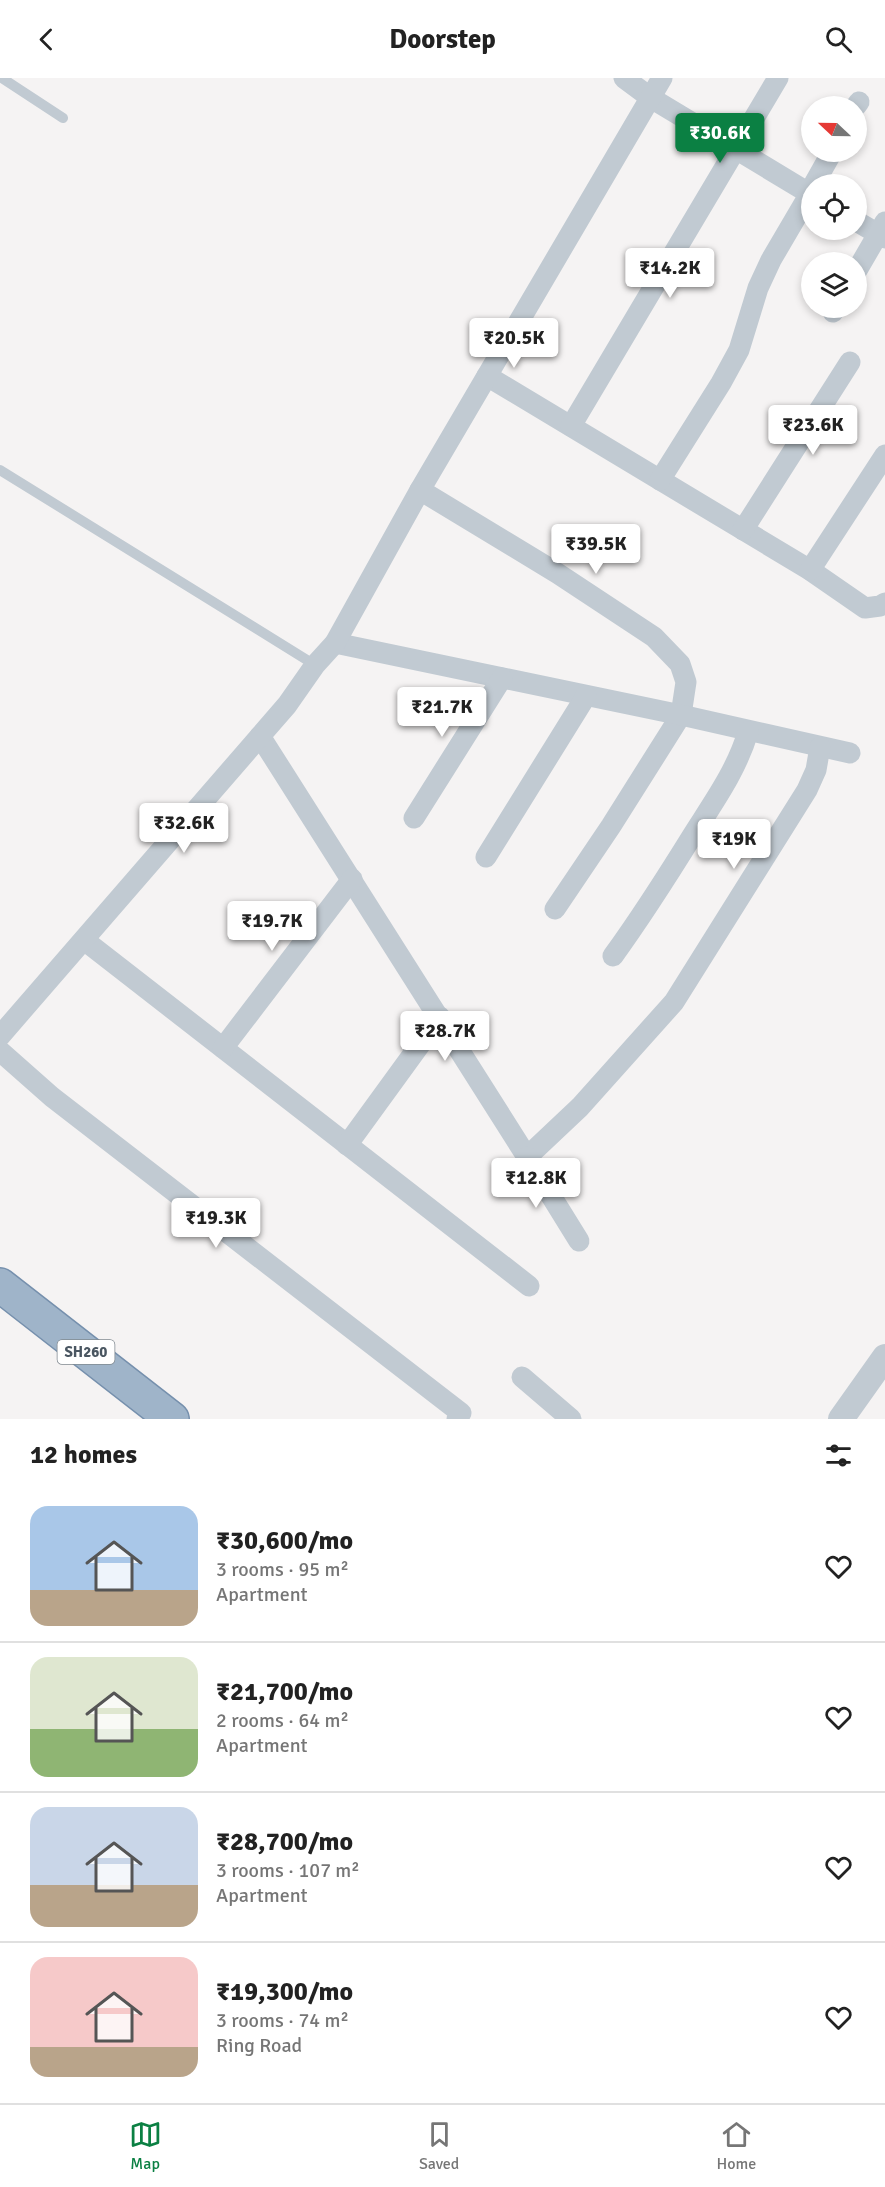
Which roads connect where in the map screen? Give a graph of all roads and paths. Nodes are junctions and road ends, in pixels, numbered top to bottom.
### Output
1 (2, 78) edge
2 (624, 78) edge
3 (662, 78) edge
4 (778, 78) edge
5 (651, 98) junction
6 (63, 118) dead end
7 (736, 151) junction
8 (801, 185) edge
9 (801, 210) edge
10 (867, 225) edge
11 (883, 232) edge
12 (867, 256) edge
13 (850, 362) dead end
14 (487, 376) junction
15 (571, 426) junction
16 (885, 455) edge
17 (0, 470) edge
18 (660, 480) junction
19 (420, 490) junction
20 (744, 530) junction
21 (810, 570) junction
22 (885, 603) edge
23 (335, 643) junction
24 (315, 664) junction
25 (502, 678) junction
26 (586, 696) junction
27 (681, 715) junction
28 (748, 732) junction
29 (261, 736) junction
30 (820, 747) junction
31 (850, 753) dead end
32 (414, 818) dead end
33 (486, 856) dead end
34 (352, 879) junction
35 (555, 909) dead end
36 (84, 940) junction
37 (614, 956) dead end
38 (440, 1017) junction
39 (0, 1036) edge
40 (223, 1048) junction
41 (0, 1051) edge
42 (348, 1145) junction
43 (527, 1157) junction
44 (579, 1241) dead end
45 (0, 1285) edge
46 (529, 1286) dead end
47 (0, 1313) edge
48 (885, 1357) edge
49 (522, 1377) dead end
50 (135, 1419) edge
51 (172, 1419) edge
52 (457, 1419) edge
53 (571, 1419) edge
54 (842, 1419) edge

1 - 6 lane
2 - 5 street
3 - 5 street
4 - 7 street
5 - 7 street
5 - 14 street
7 - 8 street
7 - 15 street
9 - 18 street
10 - 11 street
11 - 12 street
13 - 20 street
14 - 15 street
14 - 19 street
15 - 18 street
16 - 21 street
17 - 24 lane
18 - 20 street
19 - 23 street
19 - 27 street
20 - 21 street
21 - 22 street
23 - 24 street
23 - 25 street
24 - 29 street
25 - 26 street
25 - 32 street
26 - 27 street
26 - 33 street
27 - 28 street
27 - 35 street
28 - 30 street
28 - 37 street
29 - 34 street
29 - 36 street
30 - 31 street
30 - 43 street
34 - 38 street
34 - 40 street
36 - 39 street
36 - 40 street
38 - 42 street
38 - 43 street
40 - 42 street
41 - 52 street
42 - 46 street
43 - 44 street
45 - 51 highway, SH260
47 - 50 highway, SH260
48 - 54 street
49 - 53 street

